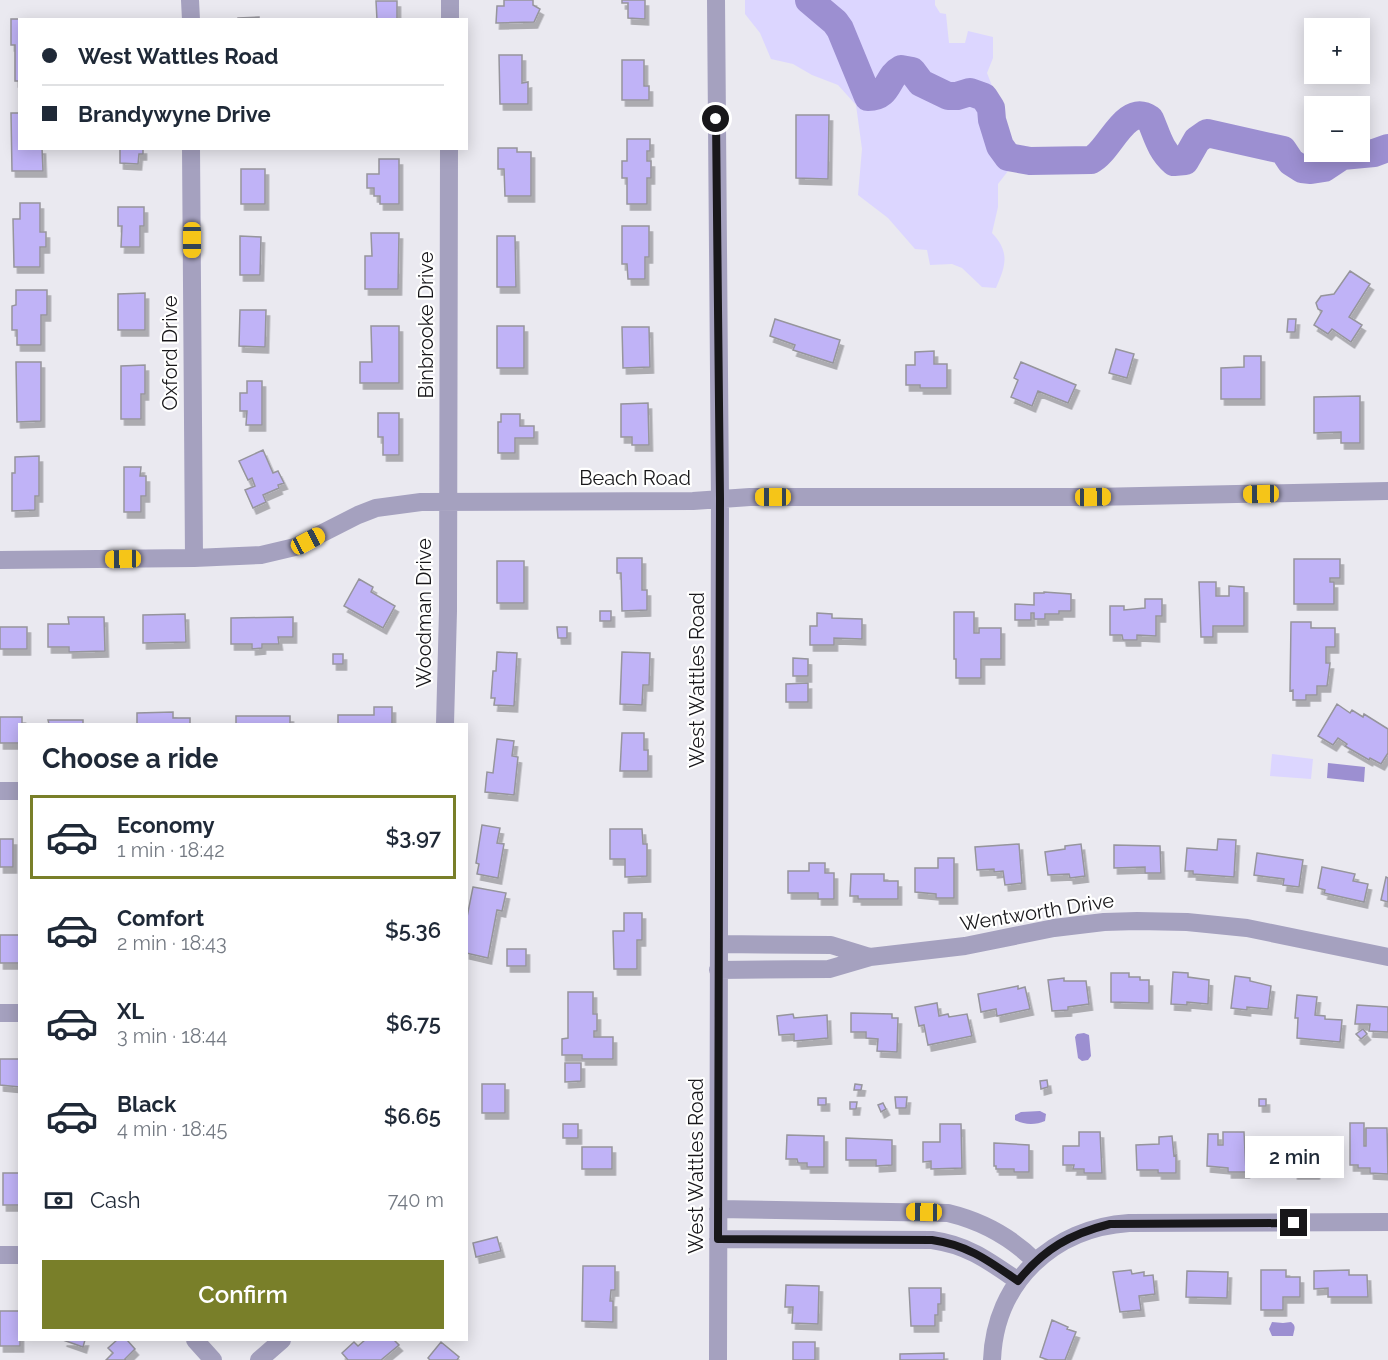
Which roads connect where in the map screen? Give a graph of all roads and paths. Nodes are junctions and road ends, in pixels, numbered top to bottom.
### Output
1 (190, 0) edge
2 (450, 0) edge
3 (716, 0) edge
4 (191, 18) edge
5 (450, 18) edge
6 (191, 150) edge
7 (449, 150) edge
8 (1388, 491) edge
9 (720, 498) junction
10 (448, 501) junction
11 (194, 558) junction
12 (0, 560) edge
13 (445, 723) edge
14 (0, 791) edge
15 (18, 791) edge
16 (719, 944) junction
17 (870, 957) junction
18 (1388, 957) edge
19 (718, 969) junction
20 (0, 1013) edge
21 (18, 1013) edge
22 (718, 1209) junction
23 (1388, 1222) edge
24 (718, 1239) junction
25 (0, 1255) edge
26 (18, 1255) edge
27 (1035, 1261) junction
28 (1018, 1281) junction
29 (196, 1341) edge
30 (281, 1341) edge
31 (213, 1360) edge
32 (259, 1360) edge
33 (718, 1360) edge
34 (992, 1360) edge

1 - 4 street
2 - 5 street
3 - 9 street, West Wattles Road
6 - 11 street, Oxford Drive
7 - 10 street, Binbrooke Drive
8 - 9 street, Beach Road
9 - 10 street, Beach Road
9 - 16 street, West Wattles Road
10 - 11 street, Beach Road
10 - 13 street, Woodman Drive
11 - 12 street, Beach Road
14 - 15 street
16 - 17 street, Wentworth Drive
16 - 19 street, West Wattles Road
17 - 18 street, Wentworth Drive
17 - 19 street, Wentworth Drive
19 - 22 street, West Wattles Road
20 - 21 street
22 - 24 street, West Wattles Road
22 - 27 street
23 - 27 street
24 - 28 street
24 - 33 street, West Wattles Road
25 - 26 street
27 - 28 street
28 - 34 street
29 - 31 street
30 - 32 street

